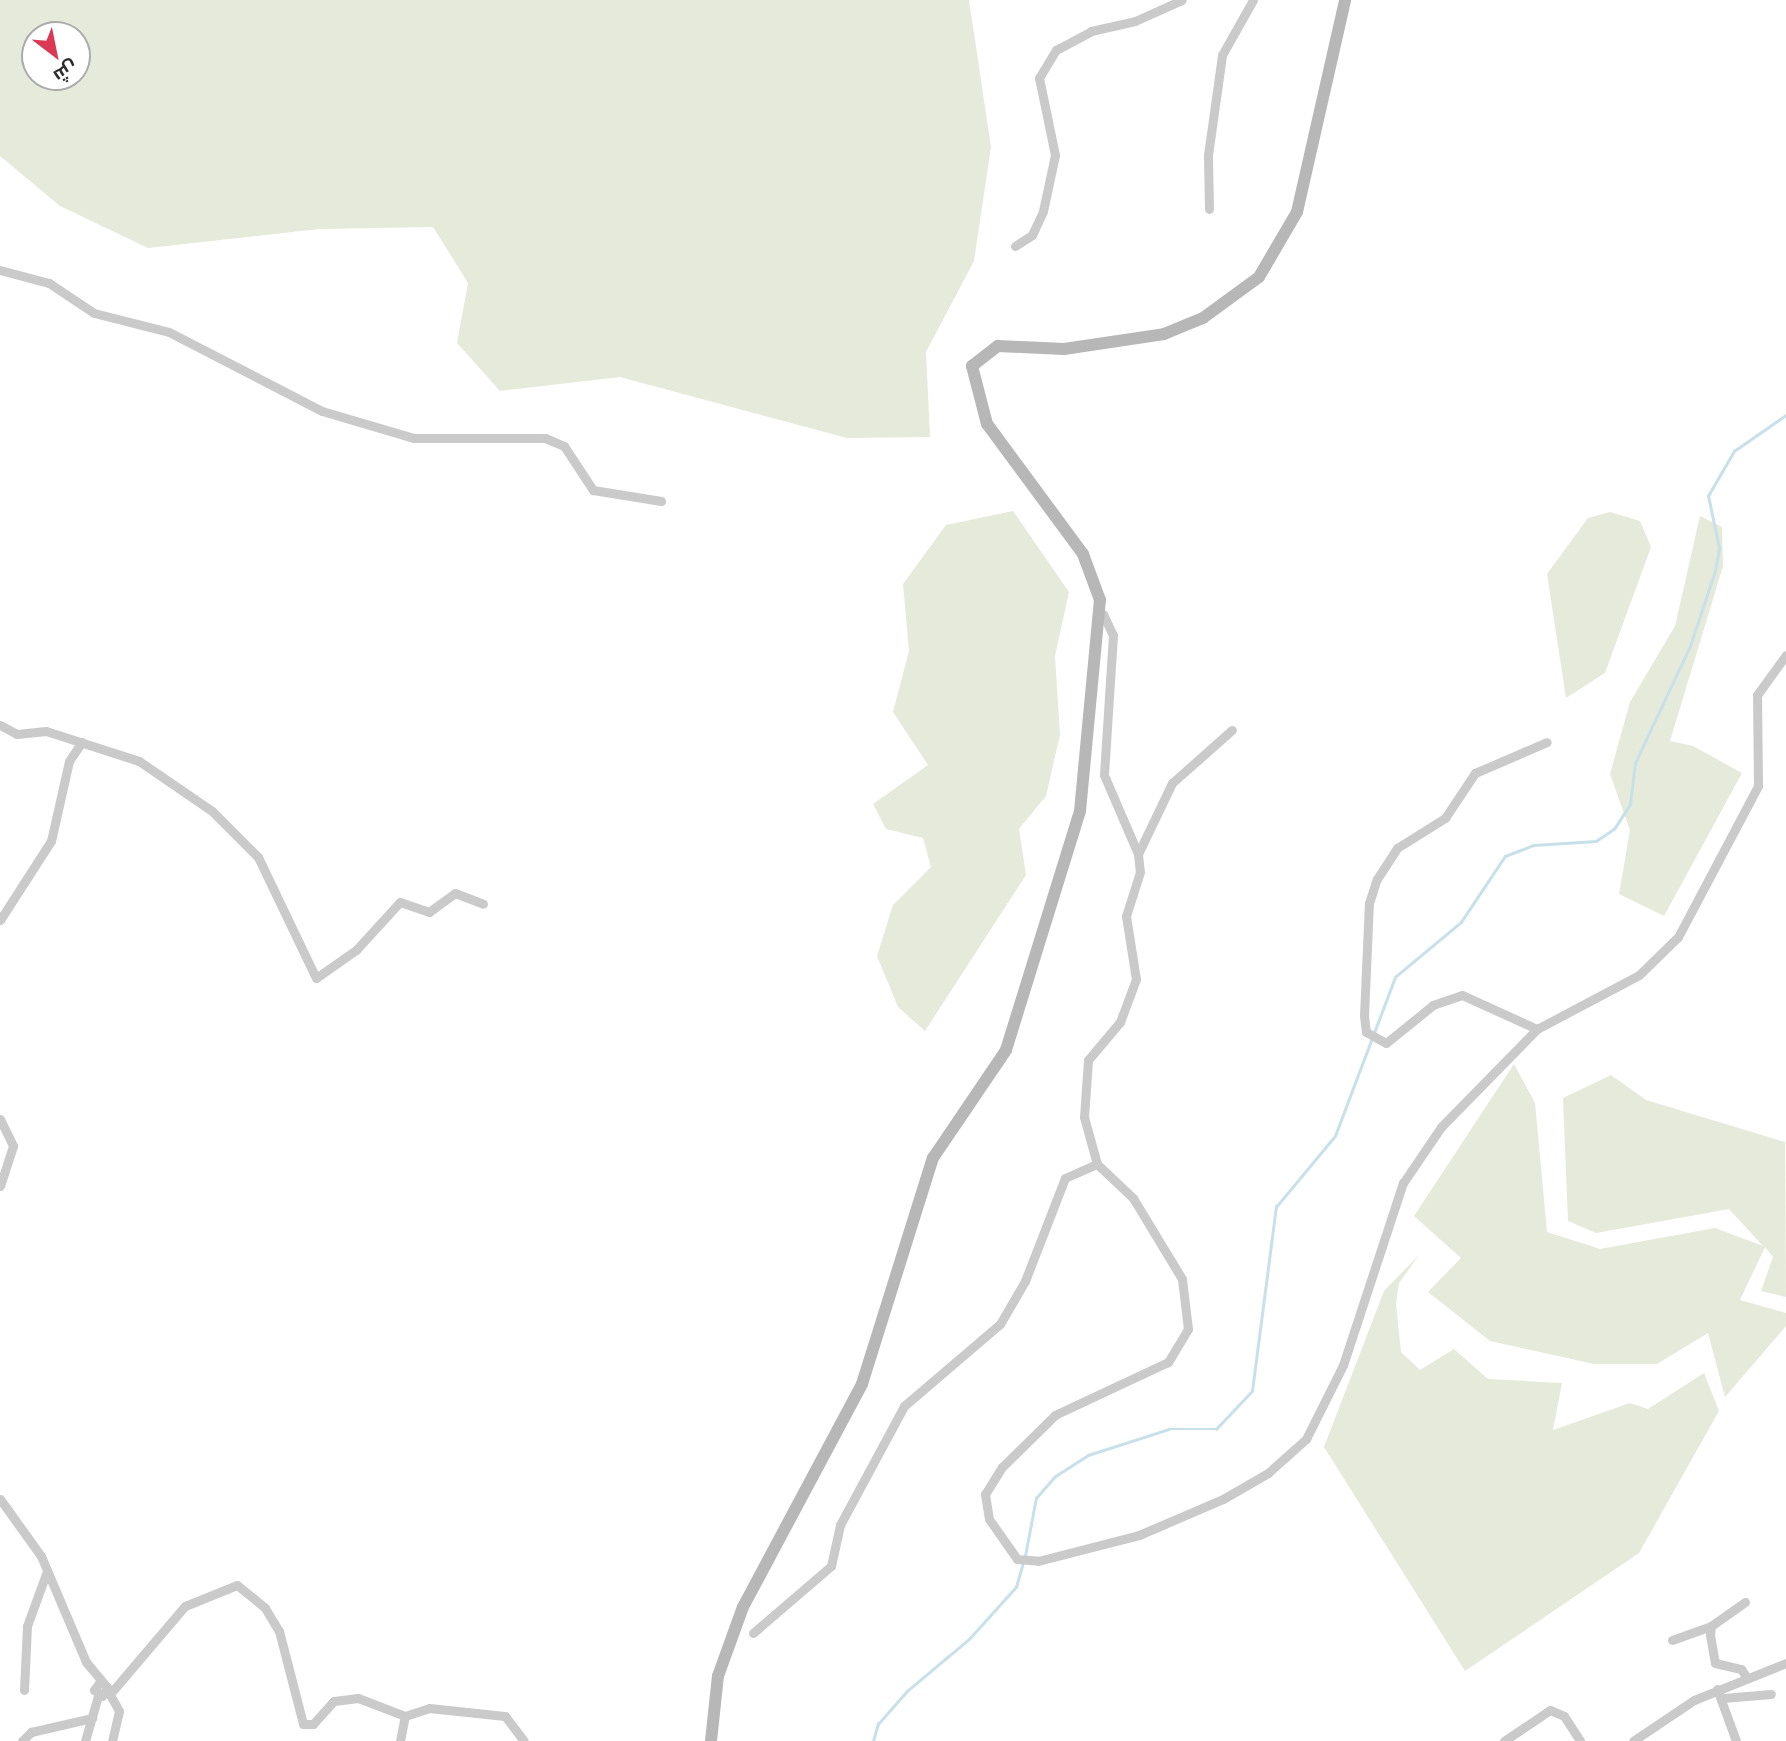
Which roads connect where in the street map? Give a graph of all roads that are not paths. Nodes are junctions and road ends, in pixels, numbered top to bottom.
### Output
1 (1182, 0) edge
2 (1253, 0) edge
3 (1345, 0) edge
4 (1209, 209) dead end
5 (1015, 246) dead end
6 (0, 270) edge
7 (661, 501) dead end
8 (1103, 614) junction
9 (1786, 655) edge
10 (0, 725) edge
11 (1232, 730) dead end
12 (82, 742) junction
13 (1547, 742) dead end
14 (1138, 854) junction
15 (483, 904) dead end
16 (0, 920) edge
17 (1537, 1029) junction
18 (0, 1119) edge
19 (1097, 1164) junction
20 (0, 1186) edge
21 (0, 1499) edge
22 (47, 1569) junction
23 (1745, 1602) dead end
24 (1711, 1626) junction
25 (752, 1633) dead end
26 (1672, 1640) dead end
27 (1786, 1663) edge
28 (1747, 1678) junction
29 (99, 1683) junction
30 (1717, 1689) junction
31 (24, 1690) dead end
32 (109, 1692) junction
33 (1771, 1694) dead end
34 (98, 1696) junction
35 (1723, 1698) junction
36 (405, 1716) junction
37 (92, 1718) junction
38 (22, 1741) edge
39 (85, 1741) edge
40 (112, 1741) edge
41 (400, 1741) edge
42 (524, 1741) edge
43 (711, 1741) edge
44 (1503, 1741) edge
45 (1580, 1741) edge
46 (1633, 1741) edge
47 (1736, 1741) edge

1 - 5 street
2 - 4 street
3 - 8 main road
6 - 7 street
8 - 14 street
8 - 43 main road
9 - 17 street
10 - 12 street
11 - 14 street
12 - 15 street
12 - 16 street
13 - 17 street
14 - 19 street
17 - 19 street
18 - 20 street
19 - 25 street
21 - 22 street
22 - 29 street
22 - 31 street
23 - 24 street
24 - 26 street
24 - 28 street
27 - 28 street
28 - 30 street
29 - 32 street
29 - 34 street
30 - 35 street
30 - 46 street
32 - 34 street
32 - 36 street
32 - 40 street
33 - 35 street
34 - 37 street
35 - 47 street
36 - 41 street
36 - 42 street
37 - 38 street
37 - 39 street
44 - 45 street

